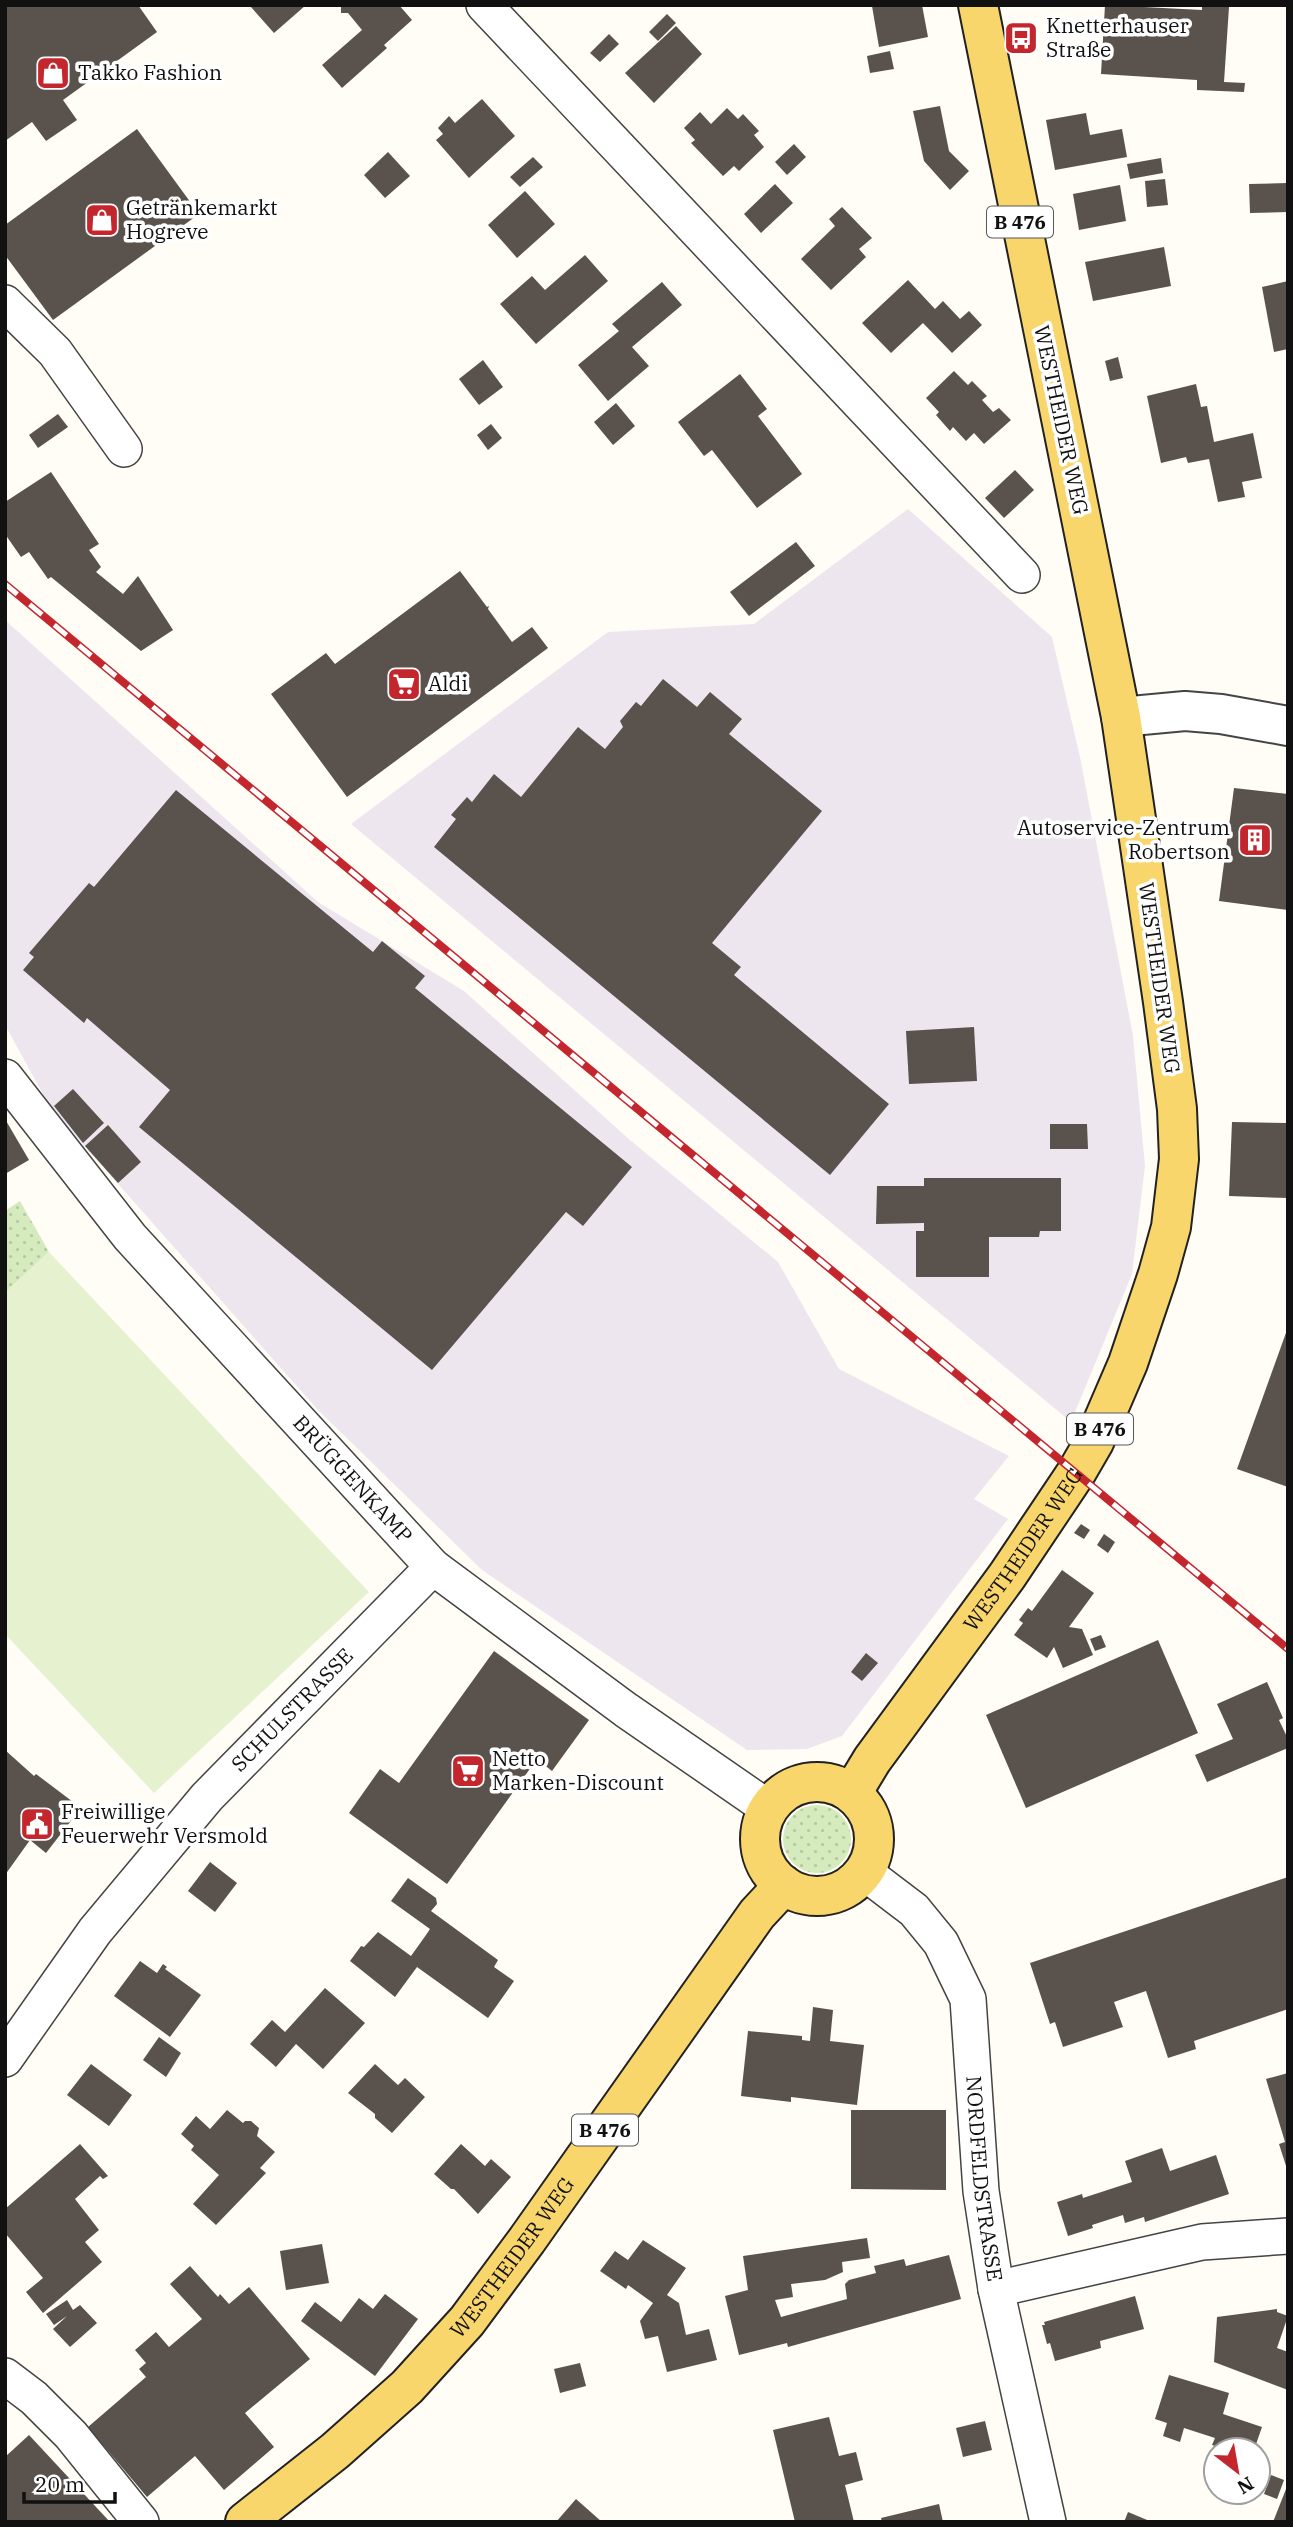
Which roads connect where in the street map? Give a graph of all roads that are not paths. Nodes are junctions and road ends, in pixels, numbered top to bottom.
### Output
1 (484, 5) edge
2 (978, 5) edge
3 (5, 303) edge
4 (124, 449) dead end
5 (1022, 575) dead end
6 (1121, 717) junction
7 (1288, 726) edge
8 (5, 1077) edge
9 (433, 1567) junction
10 (852, 1793) junction
11 (768, 1808) junction
12 (864, 1872) junction
13 (784, 1885) junction
14 (5, 2059) edge
15 (1288, 2236) edge
16 (996, 2289) junction
17 (5, 2376) edge
18 (141, 2522) edge
19 (245, 2522) edge
20 (1048, 2522) edge

1 - 5 street
2 - 6 main road, WESTHEIDER WEG / B 476
3 - 4 street
6 - 7 street
6 - 10 main road, WESTHEIDER WEG / B 476
8 - 9 street, BRÜGGENKAMP
9 - 11 street, BRÜGGENKAMP
9 - 14 street, SCHULSTRASSE
10 - 11 main road
10 - 12 main road
11 - 13 main road
12 - 13 main road
12 - 16 street, NORDFELDSTRASSE
13 - 19 main road, WESTHEIDER WEG / B 476
15 - 16 street
16 - 20 street, NORDFELDSTRASSE
17 - 18 street

